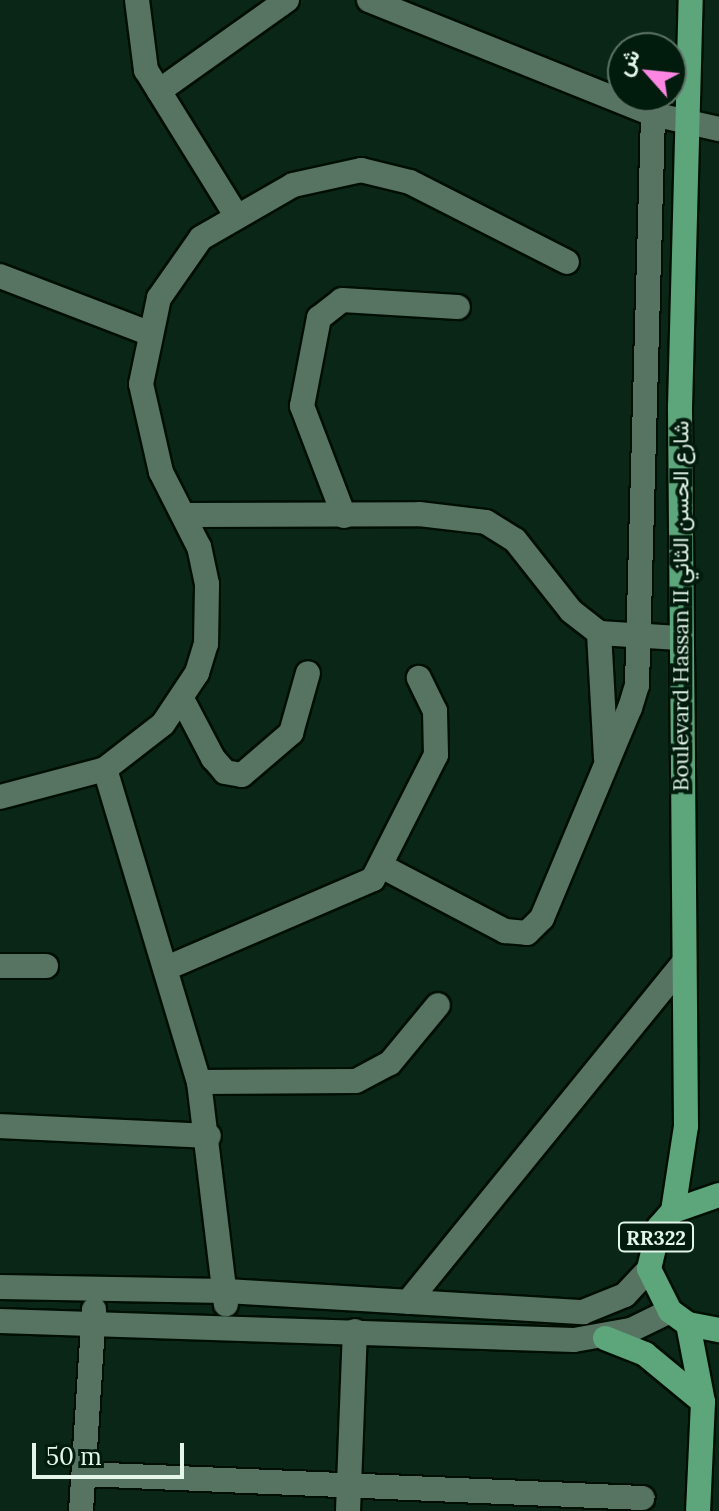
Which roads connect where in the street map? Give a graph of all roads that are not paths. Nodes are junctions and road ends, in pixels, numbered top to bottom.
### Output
1 (137, 0) edge
2 (287, 0) edge
3 (369, 0) edge
4 (691, 0) edge
5 (159, 91) junction
6 (653, 114) junction
7 (688, 122) junction
8 (719, 129) edge
9 (236, 215) junction
10 (567, 262) dead end
11 (0, 276) edge
12 (458, 307) dead end
13 (146, 332) junction
14 (185, 515) junction
15 (344, 516) junction
16 (599, 633) junction
17 (637, 637) junction
18 (679, 638) junction
19 (308, 673) dead end
20 (419, 678) dead end
21 (182, 699) junction
22 (606, 766) junction
23 (105, 769) junction
24 (0, 797) edge
25 (383, 867) junction
26 (684, 962) junction
27 (0, 966) edge
28 (46, 966) dead end
29 (169, 967) junction
30 (438, 1005) dead end
31 (199, 1082) junction
32 (0, 1126) edge
33 (209, 1136) junction
34 (719, 1195) edge
35 (673, 1211) junction
36 (649, 1269) junction
37 (0, 1287) edge
38 (96, 1290) junction
39 (226, 1291) junction
40 (408, 1302) junction
41 (679, 1318) junction
42 (0, 1321) edge
43 (92, 1325) junction
44 (227, 1327) junction
45 (719, 1330) edge
46 (355, 1331) junction
47 (605, 1338) junction
48 (703, 1402) junction
49 (84, 1474) junction
50 (350, 1485) junction
51 (642, 1498) dead end
52 (522, 1502) edge
53 (81, 1511) edge
54 (348, 1511) edge
55 (698, 1511) edge

1 - 5 street
2 - 5 street
3 - 6 street
4 - 7 main road, Boulevard Hassan II شارع الحسن الثاني / RR322
5 - 9 street
6 - 7 street
6 - 17 street
7 - 8 street
7 - 18 main road, Boulevard Hassan II شارع الحسن الثاني / RR322
9 - 10 street
9 - 13 street
11 - 13 street
12 - 15 street
13 - 14 street
14 - 15 street
14 - 21 street
15 - 16 street
16 - 17 street
16 - 22 street
17 - 18 street
17 - 22 street
18 - 26 main road, Boulevard Hassan II شارع الحسن الثاني / RR322
19 - 21 street
20 - 25 street
21 - 23 street
22 - 25 street
23 - 24 street
23 - 29 street
25 - 29 street
26 - 35 main road, Boulevard Hassan II شارع الحسن الثاني / RR322
26 - 40 street
27 - 28 street
29 - 31 street
30 - 31 street
31 - 33 street
32 - 33 street
33 - 39 street
34 - 35 main road, RR322
35 - 36 main road, RR322
36 - 40 street
36 - 41 main road, RR322
37 - 38 street
38 - 39 street
38 - 43 street
39 - 40 street
39 - 44 street
41 - 45 main road
41 - 47 street
41 - 48 main road, RR322
42 - 43 street
43 - 44 street
43 - 49 street
44 - 46 street
46 - 47 street
46 - 50 street
47 - 48 main road
48 - 55 main road, RR322
49 - 50 street
49 - 53 street
50 - 52 street
50 - 54 street
51 - 52 street

